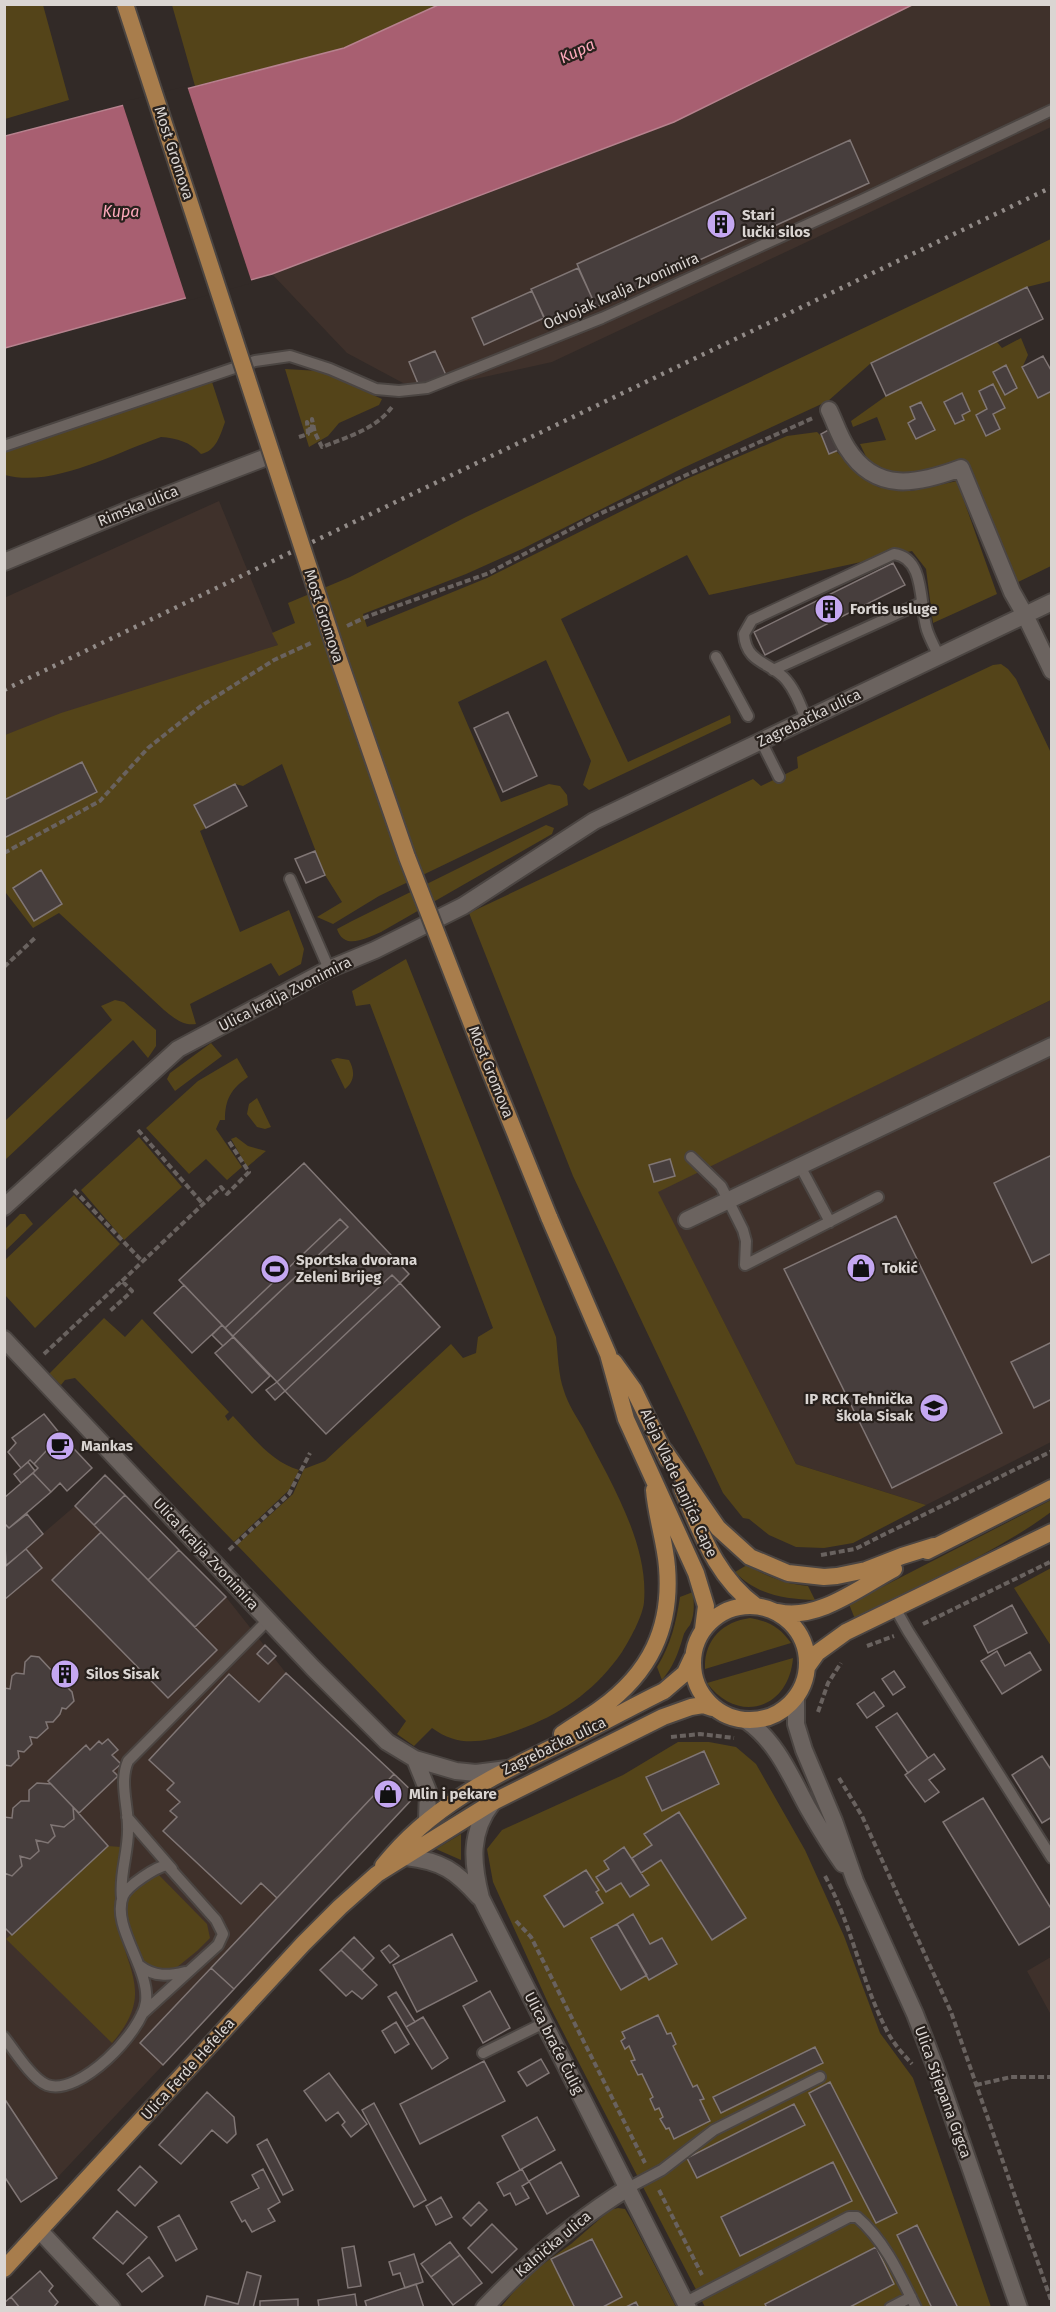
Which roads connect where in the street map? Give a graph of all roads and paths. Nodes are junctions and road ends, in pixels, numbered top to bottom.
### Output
1 (125, 4) edge
2 (1052, 110) edge
3 (399, 391) junction
4 (829, 410) joint
5 (299, 437) dead end
6 (4, 446) edge
7 (272, 455) junction
8 (4, 562) edge
9 (1052, 602) edge
10 (921, 603) junction
11 (1025, 615) junction
12 (345, 626) dead end
13 (315, 641) dead end
14 (939, 656) junction
15 (716, 657) dead end
16 (772, 670) junction
17 (1052, 670) edge
18 (748, 716) dead end
19 (806, 719) junction
20 (761, 741) junction
21 (779, 777) dead end
22 (594, 821) joint
23 (4, 853) edge
24 (290, 879) dead end
25 (36, 937) dead end
26 (4, 967) edge
27 (329, 969) junction
28 (1052, 1046) edge
29 (138, 1130) dead end
30 (228, 1140) dead end
31 (691, 1157) dead end
32 (800, 1166) junction
33 (74, 1190) dead end
34 (878, 1197) dead end
35 (728, 1201) junction
36 (203, 1204) junction
37 (4, 1208) edge
38 (549, 1217) joint
39 (687, 1220) dead end
40 (830, 1222) junction
41 (142, 1261) junction
42 (122, 1281) junction
43 (110, 1311) dead end
44 (4, 1339) edge
45 (608, 1354) junction
46 (31, 1366) junction
47 (664, 1450) junction
48 (1052, 1451) edge
49 (310, 1453) dead end
50 (653, 1478) junction
51 (1052, 1488) edge
52 (1052, 1532) edge
53 (934, 1546) junction
54 (814, 1555) dead end
55 (1052, 1561) edge
56 (215, 1563) junction
57 (756, 1606) junction
58 (895, 1608) junction
59 (774, 1611) junction
60 (268, 1620) junction
61 (703, 1629) junction
62 (908, 1631) junction
63 (866, 1647) dead end
64 (846, 1657) dead end
65 (692, 1658) junction
66 (807, 1667) junction
67 (796, 1698) junction
68 (712, 1708) junction
69 (817, 1715) dead end
70 (747, 1721) junction
71 (739, 1740) dead end
72 (661, 1742) dead end
73 (548, 1749) junction
74 (415, 1760) junction
75 (508, 1768) junction
76 (835, 1771) dead end
77 (493, 1802) junction
78 (127, 1816) junction
79 (428, 1820) junction
80 (406, 1857) junction
81 (1052, 1858) edge
82 (821, 1868) dead end
83 (172, 1869) junction
84 (377, 1874) junction
85 (855, 1881) junction
86 (122, 1898) junction
87 (481, 1898) junction
88 (516, 1920) dead end
89 (140, 1966) junction
90 (187, 1971) junction
91 (142, 2014) junction
92 (544, 2023) junction
93 (4, 2037) edge
94 (891, 2038) dead end
95 (483, 2053) dead end
96 (820, 2077) dead end
97 (1052, 2077) edge
98 (976, 2085) junction
99 (652, 2176) junction
100 (628, 2188) junction
101 (40, 2231) junction
102 (7, 2261) edge
103 (710, 2290) junction
104 (911, 2297) junction
105 (1052, 2303) edge
106 (687, 2305) edge
107 (112, 2307) edge
108 (484, 2307) edge
109 (890, 2307) edge
110 (916, 2307) edge
111 (1019, 2307) edge

1 - 7 main road, Most Gromova, bridge
2 - 3 lane, Odvojak kralja Zvonimira
3 - 5 path
3 - 6 lane, Odvojak kralja Zvonimira
4 - 11 street
4 - 12 path
7 - 8 street, Rimska ulica
7 - 38 main road, Most Gromova, bridge
9 - 11 street, Zagrebačka ulica
10 - 14 lane
10 - 16 lane
10 - 16 lane
11 - 14 street, Zagrebačka ulica
11 - 17 street
13 - 23 path
14 - 19 street, Zagrebačka ulica
15 - 18 lane
16 - 19 lane
19 - 20 street, Zagrebačka ulica
20 - 21 lane
20 - 22 street, Zagrebačka ulica
22 - 27 street, Ulica kralja Zvonimira
24 - 27 lane
25 - 26 path
27 - 37 street, Ulica kralja Zvonimira
28 - 32 street
29 - 36 path
30 - 36 path
31 - 35 lane
32 - 35 street
32 - 40 lane
33 - 41 path
34 - 40 lane
35 - 39 street
35 - 40 lane
36 - 41 path
38 - 45 main road, Aleja Vlade Janjića Cape
41 - 42 path
42 - 43 path
42 - 46 path
44 - 46 street, Ulica kralja Zvonimira
45 - 47 main road, Aleja Vlade Janjića Cape
45 - 50 main road, Aleja Vlade Janjića Cape
46 - 56 street, Ulica kralja Zvonimira
47 - 53 main road
47 - 57 main road, Aleja Vlade Janjića Cape
48 - 54 path
49 - 56 path
50 - 61 main road, Aleja Vlade Janjića Cape
50 - 73 main road
51 - 53 main road
52 - 58 main road
53 - 59 main road
55 - 62 path
56 - 60 street, Ulica kralja Zvonimira
57 - 59 main road
57 - 61 main road
58 - 62 lane
58 - 66 main road
59 - 66 main road
60 - 74 street, Ulica kralja Zvonimira
60 - 78 lane
61 - 65 main road
62 - 63 path
62 - 81 lane
64 - 69 path
65 - 68 main road
65 - 73 main road, Zagrebačka ulica
66 - 67 main road
67 - 70 main road
67 - 85 street, Ulica Stjepana Grgca
68 - 70 main road
68 - 77 main road, Zagrebačka ulica
70 - 85 street, Ulica Stjepana Grgca
71 - 72 path
73 - 75 main road, Zagrebačka ulica
74 - 75 street, Ulica kralja Zvonimira
74 - 79 street
75 - 79 main road, Zagrebačka ulica
76 - 98 path
77 - 80 main road, Zagrebačka ulica
77 - 87 street, Ulica braće Čulig
78 - 83 lane
78 - 86 lane
79 - 84 main road, Zagrebačka ulica
80 - 84 main road, Zagrebačka ulica
80 - 87 street, Ulica braće Čulig
82 - 94 path
83 - 86 lane
83 - 90 lane
84 - 101 main road, Ulica Ferde Hefelea
85 - 111 street, Ulica Stjepana Grgca
86 - 89 lane
87 - 92 street, Ulica braće Čulig
88 - 99 path
89 - 90 lane
89 - 91 lane
90 - 91 lane
91 - 93 lane
92 - 95 lane
92 - 100 street, Ulica braće Čulig
96 - 99 lane
97 - 98 path
98 - 105 path
99 - 100 lane
99 - 103 path
100 - 106 street, Ulica braće Čulig
100 - 108 street, Kalnička ulica
101 - 102 main road, Ulica Ferde Hefelea
101 - 107 street
103 - 104 lane, Ulica braće Čulig
103 - 106 lane, Ulica braće Čulig
104 - 109 lane
104 - 110 lane, Ulica braće Čulig

